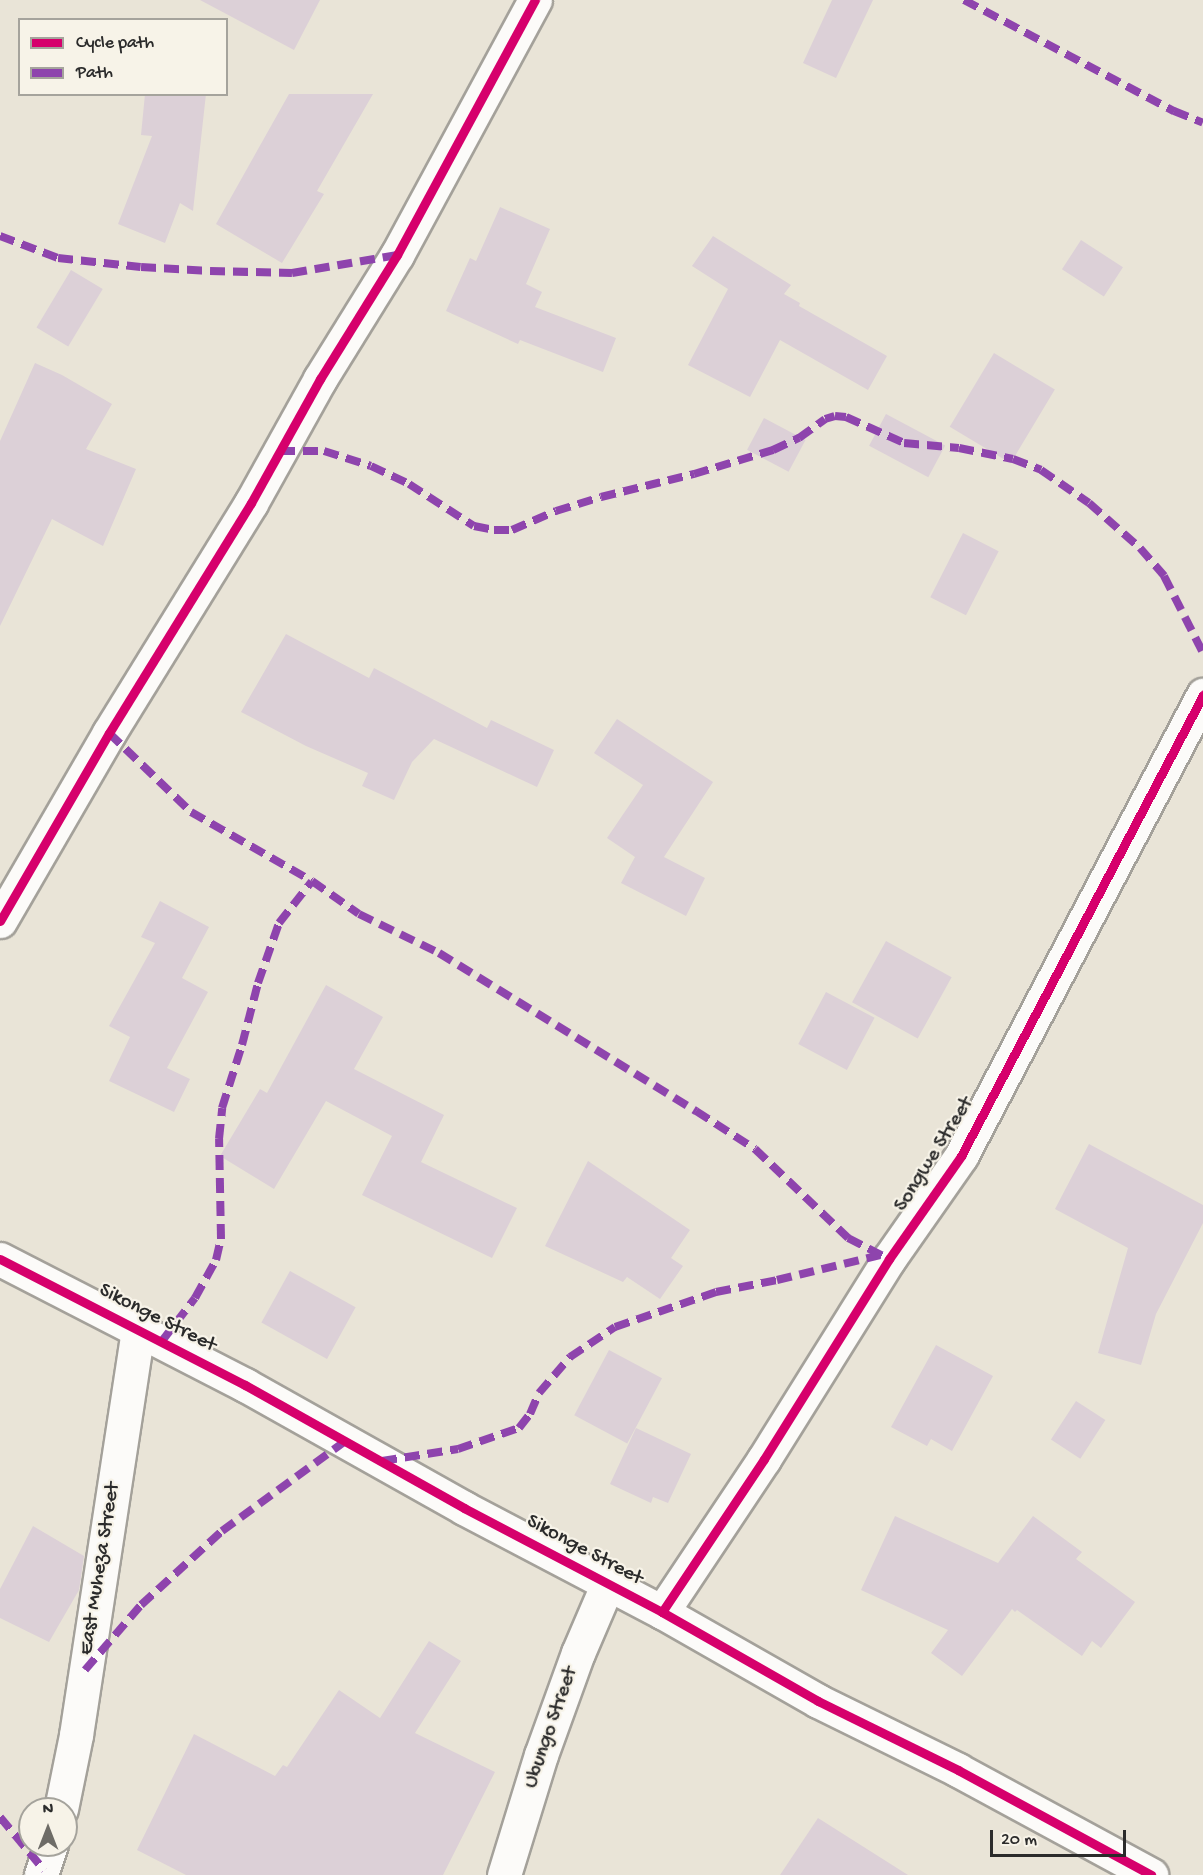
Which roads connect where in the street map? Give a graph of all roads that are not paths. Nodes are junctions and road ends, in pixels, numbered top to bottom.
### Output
1 (535, 0) edge
2 (1203, 695) edge
3 (0, 921) edge
4 (0, 1259) edge
5 (138, 1328) junction
6 (608, 1583) junction
7 (662, 1612) junction
8 (63, 1797) edge
9 (47, 1857) edge
10 (41, 1875) edge
11 (504, 1875) edge
12 (1151, 1875) edge

1 - 3 street
2 - 7 street, Songwe Street
4 - 5 street, Sikonge Street
5 - 6 street, Sikonge Street
5 - 8 street, East Muheza Street
6 - 7 street, Sikonge Street
6 - 11 street, Ubungo Street
7 - 12 street, Sikonge Street
9 - 10 street

